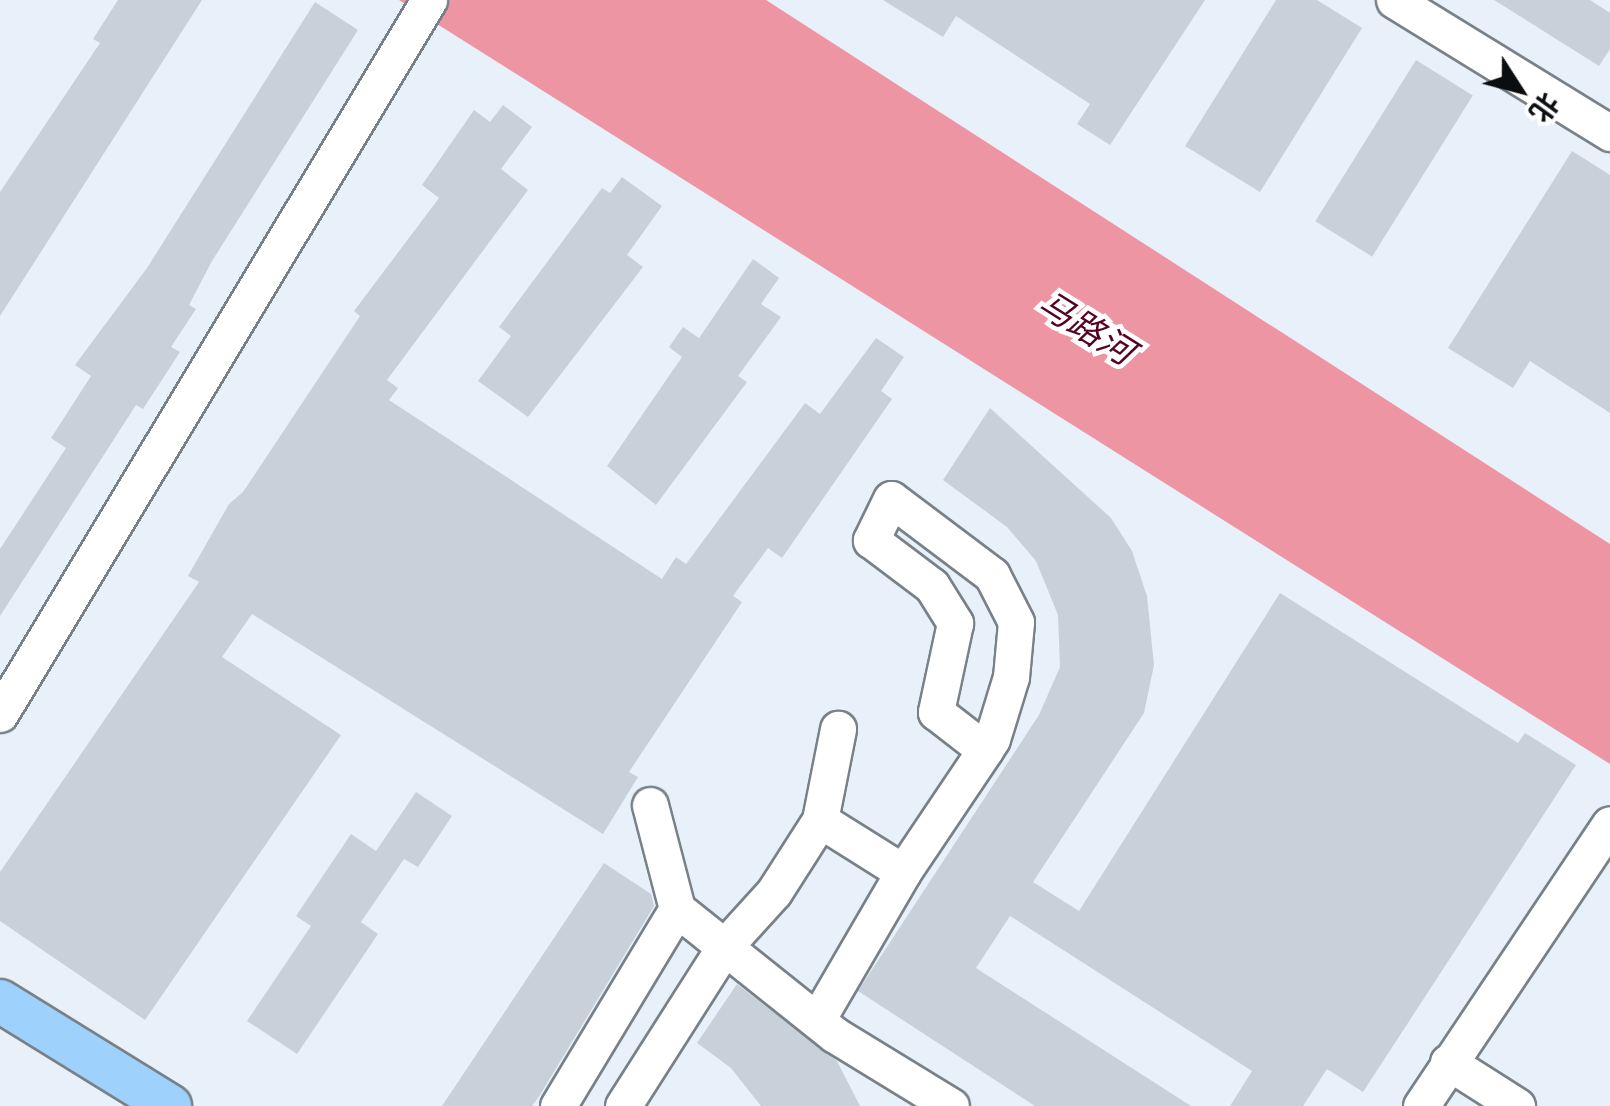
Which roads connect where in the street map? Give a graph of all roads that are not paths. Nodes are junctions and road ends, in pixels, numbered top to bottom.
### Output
1 (429, 0) edge
2 (1394, 0) edge
3 (1610, 133) edge
4 (0, 714) edge
5 (838, 729) dead end
6 (985, 750) junction
7 (650, 805) dead end
8 (820, 820) junction
9 (1610, 824) edge
10 (903, 872) junction
11 (677, 909) junction
12 (725, 946) junction
13 (0, 1001) edge
14 (817, 1020) junction
15 (0, 1032) edge
16 (1448, 1062) junction
17 (118, 1106) edge
18 (170, 1106) edge
19 (558, 1106) edge
20 (623, 1106) edge
21 (951, 1106) edge
22 (1421, 1106) edge
23 (1517, 1106) edge

1 - 4 street
2 - 3 street
5 - 8 street
6 - 6 street
6 - 10 street
7 - 11 street
8 - 10 street
8 - 12 street
9 - 16 street
10 - 14 street
11 - 12 street
11 - 19 street
12 - 14 street
12 - 20 street
13 - 18 main road
14 - 21 street
15 - 17 main road
16 - 22 street
16 - 23 street

